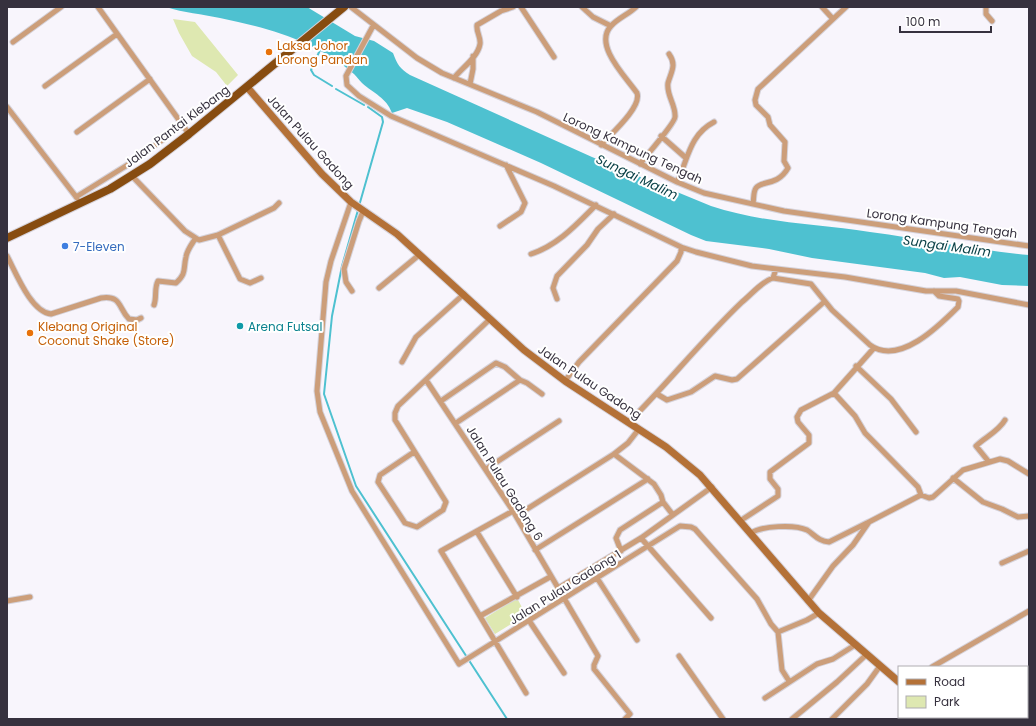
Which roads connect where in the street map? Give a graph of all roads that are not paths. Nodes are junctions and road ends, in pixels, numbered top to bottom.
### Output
1 (61, 7) edge
2 (98, 7) edge
3 (344, 7) edge
4 (351, 7) edge
5 (513, 7) edge
6 (521, 7) edge
7 (582, 7) edge
8 (636, 7) edge
9 (822, 7) edge
10 (846, 7) edge
11 (986, 7) edge
12 (833, 19) junction
13 (992, 22) dead end
14 (373, 26) junction
15 (611, 26) junction
16 (117, 34) junction
17 (13, 42) dead end
18 (669, 54) dead end
19 (473, 56) junction
20 (554, 58) dead end
21 (454, 78) junction
22 (150, 79) junction
23 (470, 84) junction
24 (45, 86) dead end
25 (247, 87) junction
26 (7, 107) edge
27 (714, 122) dead end
28 (183, 125) junction
29 (77, 132) dead end
30 (189, 134) junction
31 (662, 136) junction
32 (601, 145) junction
33 (686, 158) junction
34 (506, 164) junction
35 (640, 164) junction
36 (132, 176) junction
37 (676, 182) junction
38 (78, 201) junction
39 (279, 203) dead end
40 (352, 203) junction
41 (754, 204) junction
42 (596, 205) junction
43 (364, 210) junction
44 (614, 214) junction
45 (500, 226) dead end
46 (218, 235) junction
47 (7, 238) edge
48 (195, 239) junction
49 (1029, 246) edge
50 (681, 247) junction
51 (531, 254) dead end
52 (419, 255) junction
53 (7, 256) edge
54 (776, 269) junction
55 (261, 278) dead end
56 (773, 278) junction
57 (379, 288) dead end
58 (934, 290) junction
59 (352, 291) dead end
60 (464, 294) junction
61 (557, 299) dead end
62 (824, 302) junction
63 (154, 305) dead end
64 (1029, 306) edge
65 (141, 318) dead end
66 (489, 320) junction
67 (874, 348) junction
68 (402, 362) dead end
69 (856, 366) junction
70 (426, 380) junction
71 (520, 380) junction
72 (565, 381) junction
73 (834, 393) junction
74 (542, 394) dead end
75 (657, 394) junction
76 (441, 401) junction
77 (1005, 420) dead end
78 (559, 421) dead end
79 (629, 422) junction
80 (456, 423) junction
81 (640, 429) junction
82 (916, 432) dead end
83 (414, 452) junction
84 (614, 454) junction
85 (989, 462) junction
86 (486, 469) junction
87 (1029, 474) edge
88 (953, 478) junction
89 (648, 479) junction
90 (712, 487) junction
91 (921, 494) junction
92 (663, 502) junction
93 (514, 514) junction
94 (673, 515) junction
95 (1029, 516) edge
96 (740, 521) junction
97 (869, 522) junction
98 (477, 532) junction
99 (750, 533) junction
100 (641, 538) junction
101 (648, 547) junction
102 (534, 550) junction
103 (621, 551) junction
104 (1029, 551) edge
105 (1002, 563) dead end
106 (550, 577) junction
107 (597, 578) junction
108 (558, 589) junction
109 (30, 597) dead end
110 (517, 597) junction
111 (563, 600) junction
112 (7, 601) edge
113 (808, 601) junction
114 (1029, 611) edge
115 (819, 613) junction
116 (480, 616) junction
117 (711, 618) dead end
118 (530, 622) junction
119 (778, 632) junction
120 (637, 640) dead end
121 (495, 643) junction
122 (855, 645) junction
123 (866, 655) junction
124 (679, 656) dead end
125 (880, 666) junction
126 (934, 666) edge
127 (564, 673) dead end
128 (789, 681) junction
129 (898, 681) edge
130 (526, 693) dead end
131 (765, 698) dead end
132 (625, 719) edge
133 (724, 719) edge
134 (792, 719) edge
135 (832, 719) edge

1 - 17 street
2 - 16 street
3 - 25 highway, Jalan Pantai Klebang
4 - 14 street, Lorong Kampung Tengah
5 - 19 street
6 - 20 street
7 - 15 street
8 - 15 street
9 - 12 street
10 - 12 street
11 - 13 street
12 - 41 street
14 - 21 street, Lorong Kampung Tengah
14 - 34 street
15 - 32 street
16 - 22 street
16 - 24 street
18 - 31 street
19 - 21 street
19 - 23 street
21 - 23 street, Lorong Kampung Tengah
22 - 28 street
22 - 29 street
23 - 32 street, Lorong Kampung Tengah
25 - 30 highway, Jalan Pantai Klebang
25 - 40 main road, Jalan Pulau Gadong
26 - 38 street
27 - 33 street
28 - 30 street
28 - 38 street
30 - 36 highway, Jalan Pantai Klebang
31 - 33 street
31 - 35 street
32 - 35 street, Lorong Kampung Tengah
33 - 37 street
34 - 42 street
34 - 45 street
35 - 37 street, Lorong Kampung Tengah
36 - 38 highway, Jalan Pantai Klebang
36 - 48 street
37 - 41 street, Lorong Kampung Tengah
38 - 47 highway, Jalan Pantai Klebang
39 - 46 street
40 - 43 main road, Jalan Pulau Gadong
40 - 121 street, Jalan Pulau Gadong 1
41 - 49 street, Lorong Kampung Tengah
42 - 44 street
42 - 51 street
43 - 52 main road, Jalan Pulau Gadong
43 - 59 street
44 - 50 street
44 - 61 street
46 - 48 street
46 - 55 street
48 - 63 street
50 - 54 street
50 - 72 street
52 - 57 street
52 - 60 main road, Jalan Pulau Gadong
53 - 65 street
54 - 56 street
54 - 58 street
56 - 62 street
56 - 75 street
58 - 64 street
58 - 67 street
60 - 66 main road, Jalan Pulau Gadong
60 - 68 street
62 - 67 street
62 - 75 street
66 - 70 street
66 - 72 main road, Jalan Pulau Gadong
67 - 69 street
69 - 73 street
69 - 82 street
70 - 76 street, Jalan Pulau Gadong 6
70 - 83 street
71 - 74 street
71 - 76 street
71 - 80 street
72 - 79 main road, Jalan Pulau Gadong
73 - 91 street
73 - 96 street
75 - 79 street
76 - 80 street, Jalan Pulau Gadong 6
77 - 85 street
78 - 86 street
79 - 81 main road, Jalan Pulau Gadong
80 - 86 street, Jalan Pulau Gadong 6
81 - 84 street
81 - 90 main road, Jalan Pulau Gadong
83 - 83 street
84 - 89 street
84 - 93 street
85 - 87 street
85 - 88 street
86 - 93 street, Jalan Pulau Gadong 6
88 - 91 street
88 - 95 street
89 - 92 street
89 - 102 street
90 - 94 street
90 - 96 main road, Jalan Pulau Gadong
91 - 97 street
92 - 94 street
92 - 103 street, Jalan Pulau Gadong 1
93 - 98 street
93 - 102 street, Jalan Pulau Gadong 6
94 - 100 street
96 - 99 main road, Jalan Pulau Gadong
97 - 99 street
97 - 113 street
98 - 110 street
98 - 116 street
99 - 113 main road, Jalan Pulau Gadong
100 - 101 street
100 - 103 street
101 - 107 street, Jalan Pulau Gadong 1
101 - 117 street
101 - 119 street, Jalan Pulau Gadong 1
102 - 106 street, Jalan Pulau Gadong 6
103 - 108 street
104 - 105 street
106 - 108 street, Jalan Pulau Gadong 6
106 - 110 street
107 - 111 street, Jalan Pulau Gadong 1
107 - 120 street
108 - 111 street, Jalan Pulau Gadong 6
109 - 112 street
110 - 116 street
111 - 118 street, Jalan Pulau Gadong 1
111 - 132 street, Jalan Pulau Gadong 6
113 - 115 main road, Jalan Pulau Gadong
114 - 126 street
115 - 119 street
115 - 122 main road, Jalan Pulau Gadong
116 - 121 street
118 - 121 street, Jalan Pulau Gadong 1
118 - 127 street
119 - 128 street
121 - 130 street
122 - 123 main road, Jalan Pulau Gadong
122 - 128 street
123 - 125 main road, Jalan Pulau Gadong
123 - 134 street
124 - 133 street
125 - 129 main road, Jalan Pulau Gadong
125 - 135 street
128 - 131 street

